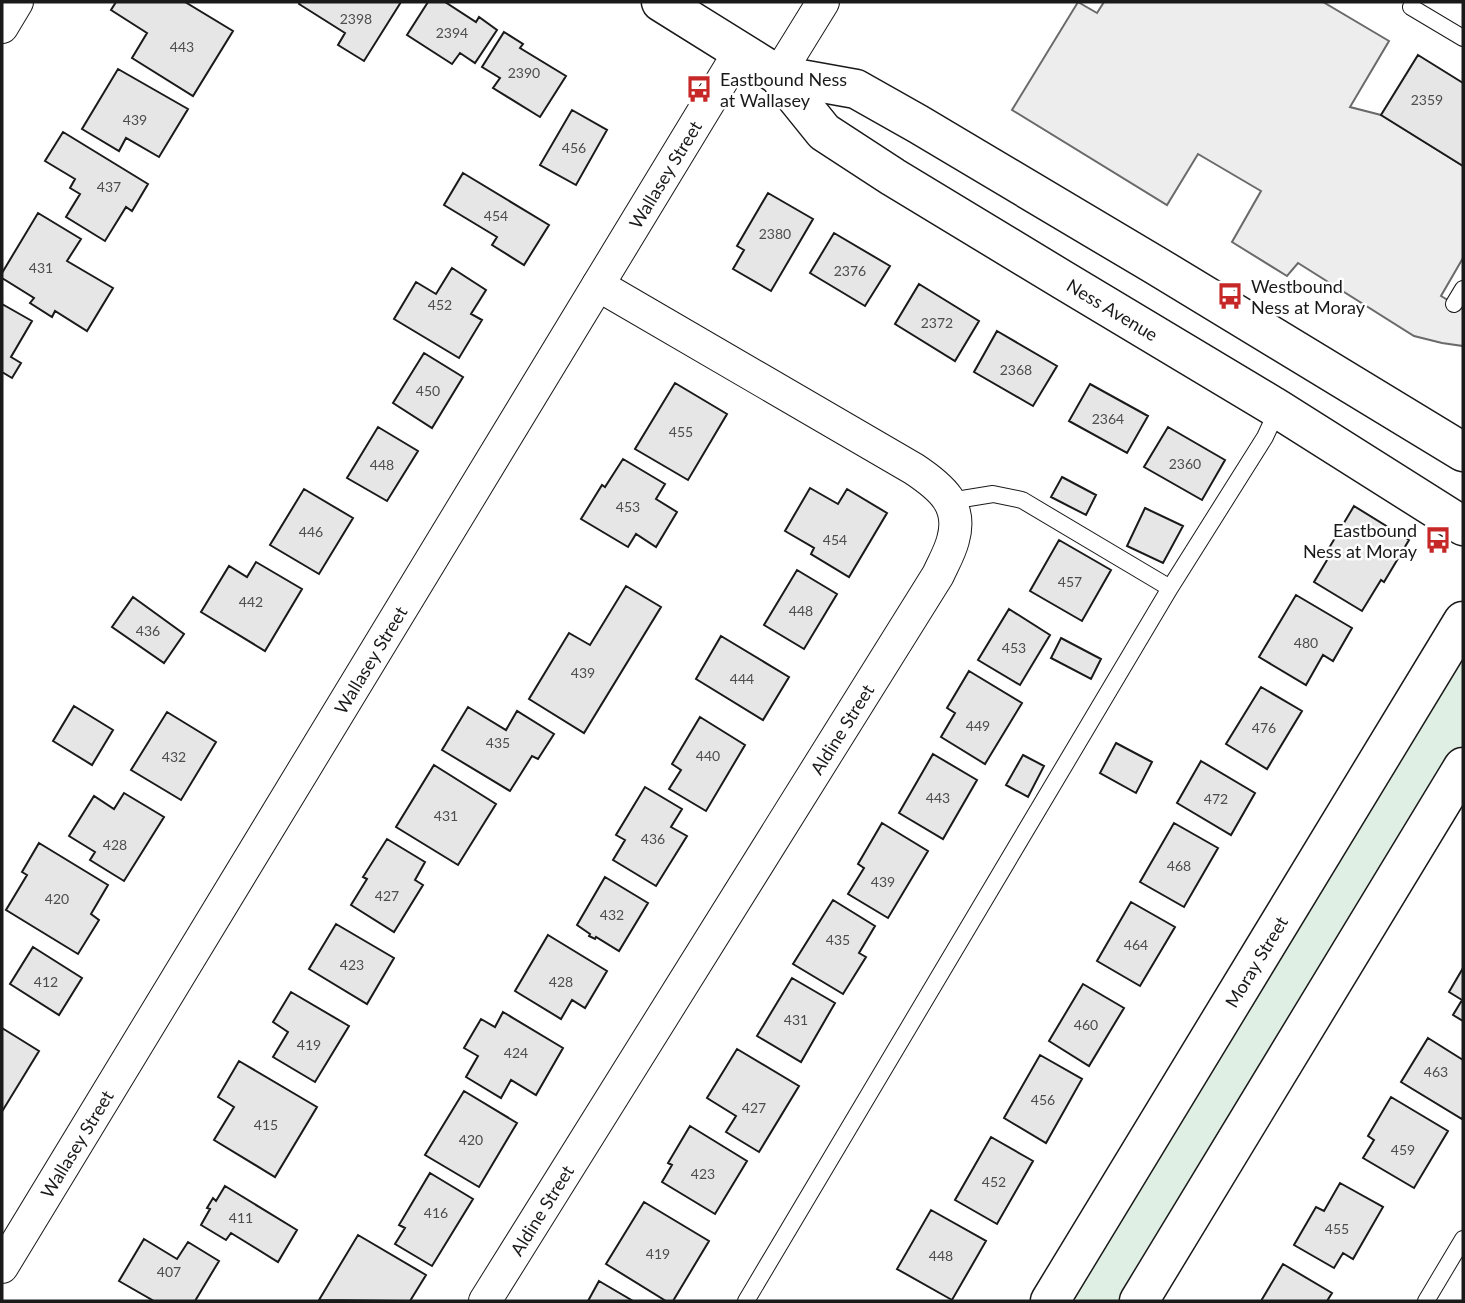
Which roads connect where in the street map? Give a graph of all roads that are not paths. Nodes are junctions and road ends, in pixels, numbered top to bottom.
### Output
1 (17, 2) edge
2 (661, 2) edge
3 (823, 2) edge
4 (1411, 7) dead end
5 (2, 27) edge
6 (1463, 38) edge
7 (740, 51) junction
8 (778, 75) junction
9 (598, 285) junction
10 (1463, 289) edge
11 (1454, 304) dead end
12 (1278, 409) junction
13 (1453, 437) edge
14 (950, 501) junction
15 (1463, 526) edge
16 (1170, 588) junction
17 (1463, 621) edge
18 (1463, 767) edge
19 (1463, 1239) edge
20 (2, 1267) edge
21 (485, 1301) edge
22 (746, 1301) edge
23 (1050, 1301) edge
24 (1139, 1301) edge
25 (1426, 1301) edge

1 - 5 street
2 - 7 main road, Ness Avenue
3 - 8 street
4 - 6 lane
7 - 8 main road, Ness Avenue
7 - 9 street, Wallasey Street
8 - 12 main road, Ness Avenue
8 - 13 main road, Ness Avenue
9 - 14 street
9 - 20 street, Wallasey Street
10 - 11 lane
12 - 15 main road, Ness Avenue
12 - 16 lane
14 - 16 lane
14 - 21 street, Aldine Street
16 - 22 lane
17 - 23 main road, Moray Street
18 - 24 main road
19 - 25 lane

